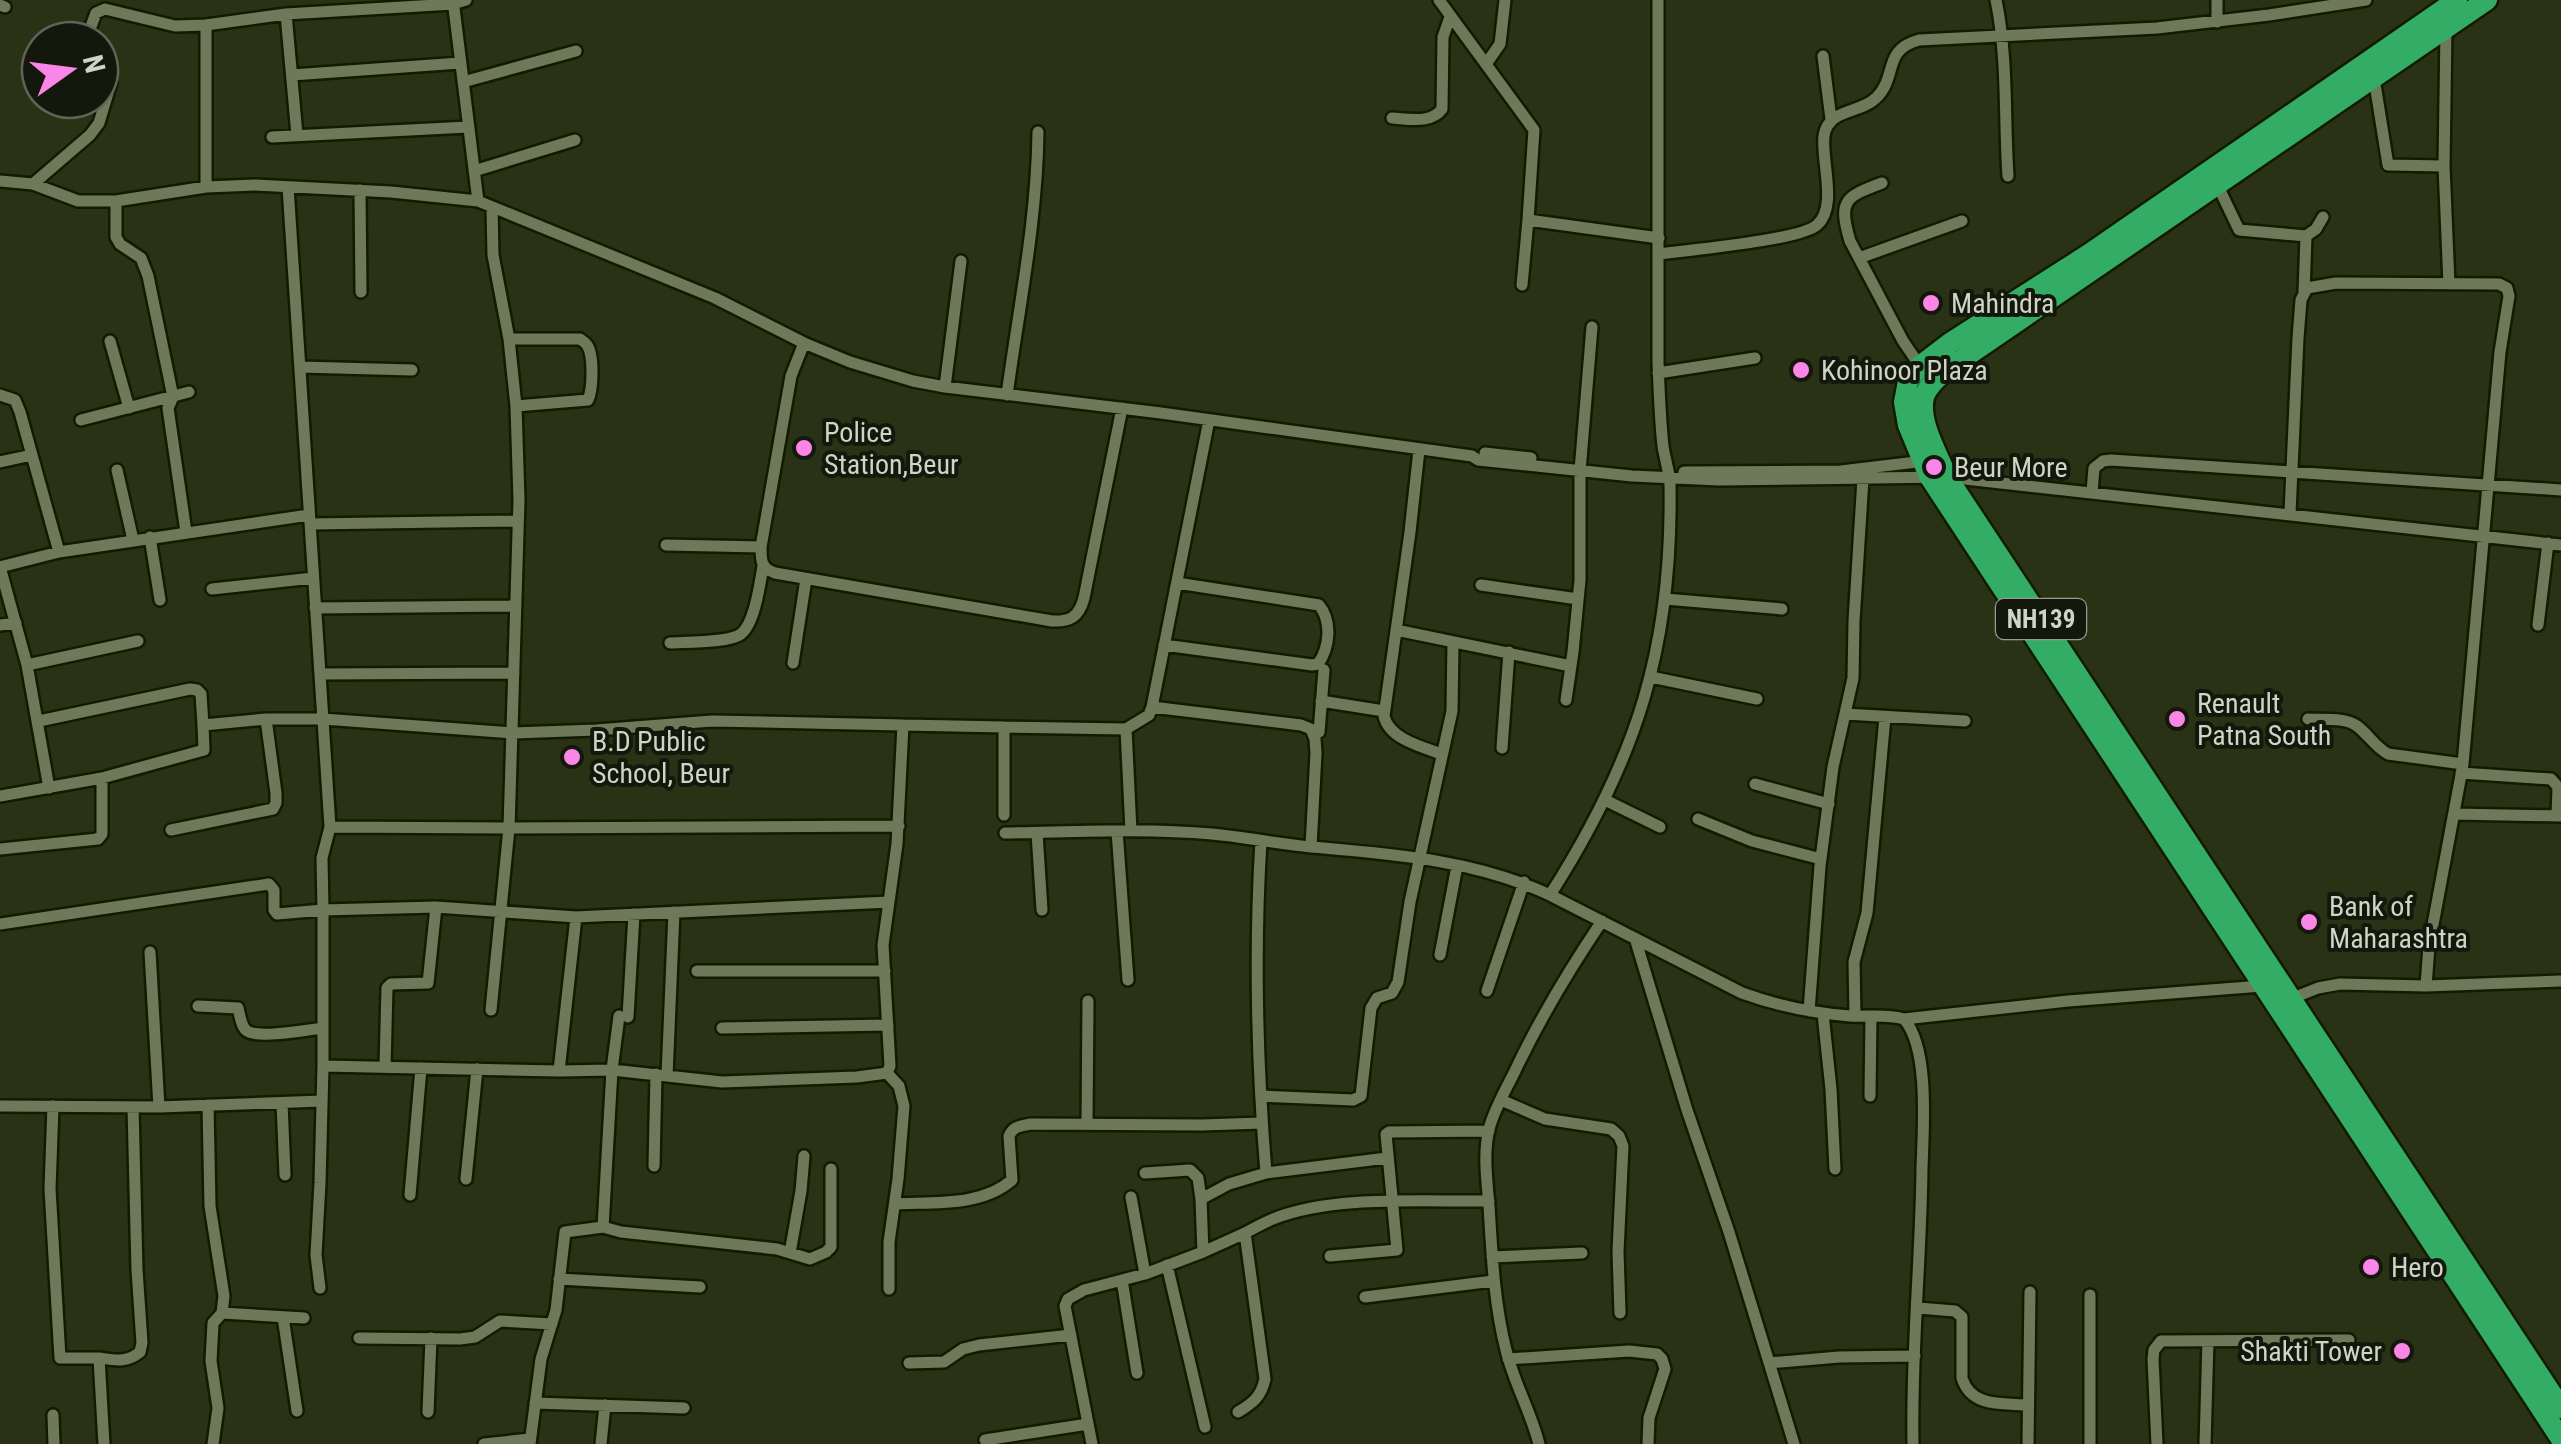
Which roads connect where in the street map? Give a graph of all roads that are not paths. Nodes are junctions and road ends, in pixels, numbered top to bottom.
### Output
1 (1440, 0) edge
2 (1658, 0) edge
3 (1996, 0) edge
4 (2217, 0) edge
5 (2366, 0) edge
6 (2457, 0) edge
7 (457, 1) edge
8 (1509, 1) edge
9 (2347, 1) edge
10 (2482, 2) edge
11 (286, 14) junction
12 (1450, 17) junction
13 (94, 20) edge
14 (2217, 22) junction
15 (206, 25) junction
16 (2446, 28) junction
17 (2004, 37) junction
18 (576, 51) dead end
19 (1823, 56) dead end
20 (460, 63) junction
21 (1486, 64) junction
22 (292, 75) junction
23 (2374, 78) junction
24 (462, 82) junction
25 (1392, 118) dead end
26 (100, 120) edge
27 (1832, 120) junction
28 (468, 127) junction
29 (1038, 132) dead end
30 (298, 134) junction
31 (272, 136) dead end
32 (575, 140) dead end
33 (2444, 166) junction
34 (474, 171) junction
35 (2008, 176) dead end
36 (2211, 179) junction
37 (0, 181) edge
38 (1882, 183) dead end
39 (34, 184) junction
40 (206, 187) junction
41 (288, 187) junction
42 (360, 190) junction
43 (116, 201) junction
44 (478, 201) junction
45 (492, 207) junction
46 (2323, 218) dead end
47 (1528, 220) junction
48 (1962, 220) dead end
49 (2306, 236) junction
50 (1658, 238) junction
51 (1660, 254) junction
52 (1860, 258) junction
53 (961, 262) dead end
54 (2449, 284) junction
55 (1522, 285) dead end
56 (361, 292) dead end
57 (2304, 292) junction
58 (1592, 326) dead end
59 (509, 340) junction
60 (110, 342) dead end
61 (804, 343) junction
62 (1755, 358) dead end
63 (300, 366) junction
64 (1920, 366) junction
65 (412, 370) dead end
66 (1658, 373) junction
67 (945, 387) junction
68 (189, 392) dead end
69 (0, 395) edge
70 (1007, 395) junction
71 (173, 397) junction
72 (516, 406) junction
73 (129, 408) junction
74 (1122, 408) junction
75 (81, 420) dead end
76 (1210, 420) junction
77 (1418, 450) junction
78 (32, 454) junction
79 (0, 462) edge
80 (1580, 468) junction
81 (1934, 468) junction
82 (117, 470) dead end
83 (2293, 474) junction
84 (1669, 475) junction
85 (1863, 479) junction
86 (2487, 486) junction
87 (2561, 490) edge
88 (2092, 492) junction
89 (2290, 513) junction
90 (310, 520) junction
91 (518, 521) junction
92 (186, 532) junction
93 (2483, 536) junction
94 (150, 537) junction
95 (132, 540) junction
96 (2554, 544) edge
97 (666, 546) dead end
98 (762, 547) junction
99 (59, 552) junction
100 (764, 566) junction
101 (314, 578) junction
102 (806, 579) junction
103 (1177, 583) junction
104 (1481, 585) dead end
105 (212, 588) dead end
106 (1578, 598) junction
107 (1665, 599) junction
108 (160, 600) dead end
109 (516, 606) junction
110 (316, 608) junction
111 (1782, 609) dead end
112 (16, 623) junction
113 (0, 625) edge
114 (2538, 626) dead end
115 (1396, 630) junction
116 (138, 641) dead end
117 (1454, 642) junction
118 (670, 643) dead end
119 (1164, 645) junction
120 (1509, 652) junction
121 (792, 663) dead end
122 (27, 665) junction
123 (1571, 666) junction
124 (1324, 670) dead end
125 (514, 673) junction
126 (320, 674) junction
127 (1651, 677) junction
128 (2076, 687) junction
129 (1758, 699) dead end
130 (1566, 700) dead end
131 (1322, 701) junction
132 (1152, 707) junction
133 (1384, 711) junction
134 (1846, 714) junction
135 (1885, 717) junction
136 (266, 719) junction
137 (323, 719) junction
138 (2308, 719) dead end
139 (39, 721) junction
140 (1965, 721) dead end
141 (203, 724) junction
142 (902, 725) junction
143 (1004, 727) junction
144 (1126, 730) junction
145 (1320, 732) dead end
146 (514, 733) junction
147 (1502, 748) dead end
148 (1442, 754) junction
149 (2462, 768) junction
150 (102, 778) junction
151 (1754, 784) dead end
152 (50, 788) junction
153 (0, 796) edge
154 (1605, 800) junction
155 (1829, 804) junction
156 (2454, 814) junction
157 (1004, 815) dead end
158 (2559, 816) edge
159 (1698, 819) dead end
160 (898, 826) junction
161 (330, 827) junction
162 (1660, 827) dead end
163 (509, 828) junction
164 (171, 830) dead end
165 (1124, 831) junction
166 (1005, 833) dead end
167 (1037, 833) junction
168 (1261, 842) junction
169 (1311, 847) junction
170 (0, 850) edge
171 (1420, 859) junction
172 (1821, 859) junction
173 (1457, 866) junction
174 (1524, 882) junction
175 (1550, 895) junction
176 (889, 902) junction
177 (436, 908) junction
178 (323, 910) junction
179 (1042, 910) dead end
180 (501, 911) junction
181 (674, 912) junction
182 (634, 914) junction
183 (576, 917) junction
184 (1602, 921) junction
185 (0, 924) edge
186 (1635, 938) junction
187 (150, 952) dead end
188 (1440, 955) dead end
189 (697, 971) dead end
190 (885, 971) junction
191 (1128, 980) dead end
192 (2561, 981) edge
193 (2262, 986) junction
194 (2426, 986) junction
195 (1487, 990) dead end
196 (1088, 1001) dead end
197 (2283, 1002) junction
198 (198, 1006) dead end
199 (491, 1010) dead end
200 (1809, 1012) junction
201 (1823, 1014) junction
202 (1855, 1016) junction
203 (1871, 1016) junction
204 (1904, 1019) junction
205 (888, 1024) junction
206 (323, 1028) junction
207 (722, 1028) dead end
208 (323, 1066) junction
209 (384, 1067) junction
210 (421, 1068) junction
211 (477, 1069) junction
212 (612, 1070) junction
213 (560, 1071) junction
214 (887, 1072) junction
215 (662, 1075) junction
216 (1261, 1096) junction
217 (1870, 1096) dead end
218 (1501, 1100) junction
219 (322, 1101) junction
220 (282, 1103) junction
221 (208, 1105) junction
222 (0, 1106) edge
223 (53, 1106) junction
224 (133, 1107) junction
225 (159, 1107) junction
226 (1262, 1123) junction
227 (1087, 1124) junction
228 (1489, 1131) junction
229 (804, 1156) dead end
230 (1387, 1158) junction
231 (654, 1166) dead end
232 (831, 1169) dead end
233 (1835, 1169) dead end
234 (1145, 1172) dead end
235 (1266, 1173) junction
236 (285, 1176) dead end
237 (466, 1179) dead end
238 (410, 1196) dead end
239 (1131, 1198) dead end
240 (1201, 1199) junction
241 (1394, 1202) junction
242 (1488, 1202) junction
243 (895, 1204) junction
244 (603, 1227) junction
245 (1245, 1233) junction
246 (1203, 1252) junction
247 (790, 1253) junction
248 (1582, 1253) dead end
249 (1330, 1256) dead end
250 (1492, 1257) junction
251 (1167, 1265) junction
252 (1145, 1274) junction
253 (559, 1279) junction
254 (1122, 1280) junction
255 (1494, 1281) junction
256 (700, 1287) dead end
257 (320, 1288) dead end
258 (889, 1288) dead end
259 (2030, 1292) dead end
260 (2090, 1295) dead end
261 (1365, 1297) dead end
262 (1918, 1308) junction
263 (222, 1313) junction
264 (1620, 1313) dead end
265 (283, 1317) junction
266 (304, 1318) dead end
267 (552, 1324) junction
268 (1071, 1334) junction
269 (359, 1338) dead end
270 (431, 1338) junction
271 (2349, 1340) dead end
272 (2208, 1342) junction
273 (1915, 1356) junction
274 (99, 1358) junction
275 (1508, 1359) junction
276 (908, 1363) dead end
277 (1770, 1363) junction
278 (1137, 1373) dead end
279 (535, 1403) junction
280 (605, 1405) junction
281 (2028, 1405) junction
282 (684, 1408) dead end
283 (2561, 1408) edge
284 (297, 1410) dead end
285 (428, 1412) dead end
286 (1238, 1412) dead end
287 (52, 1415) dead end
288 (1088, 1424) junction
289 (1205, 1427) dead end
290 (2561, 1439) edge
291 (985, 1440) dead end
292 (530, 1442) edge
293 (54, 1444) edge
294 (104, 1444) edge
295 (213, 1444) edge
296 (484, 1444) edge
297 (601, 1444) edge
298 (1092, 1444) edge
299 (1540, 1444) edge
300 (1648, 1444) edge
301 (1794, 1444) edge
302 (1913, 1444) edge
303 (2028, 1444) edge
304 (2090, 1444) edge
305 (2157, 1444) edge
306 (2206, 1444) edge

1 - 12 street
2 - 50 street
3 - 17 street
4 - 14 street
5 - 9 street
6 - 36 highway, NH139
7 - 11 street
7 - 20 street
8 - 21 street
9 - 14 street
10 - 16 highway, NH139
11 - 15 street
11 - 22 street
12 - 21 street
12 - 25 street
13 - 15 street
14 - 17 street
15 - 40 street
16 - 23 highway, NH139
16 - 33 street
17 - 27 street
17 - 35 street
18 - 24 street
19 - 27 street
20 - 22 street
20 - 24 street
21 - 47 street
22 - 30 street
23 - 33 street
23 - 36 highway, NH139
24 - 28 street
26 - 39 street
27 - 51 street
28 - 30 street
28 - 34 street
29 - 70 street
30 - 31 street
32 - 34 street
33 - 54 street
34 - 44 street
36 - 49 street
36 - 64 highway, NH139
36 - 81 highway, NH139
37 - 39 street
38 - 52 street
39 - 43 street
40 - 41 street
40 - 43 street
41 - 42 street
41 - 63 street
42 - 44 street
42 - 56 street
43 - 71 street
44 - 45 street
45 - 59 street
45 - 61 street
46 - 49 street
47 - 50 street
47 - 55 street
48 - 52 street
49 - 57 street
50 - 51 street
51 - 66 street
52 - 64 street
53 - 67 street
54 - 57 street
54 - 86 street
57 - 83 street
58 - 80 street
59 - 72 street
59 - 72 street
60 - 73 street
61 - 67 street
61 - 98 street
62 - 66 street
63 - 65 street
63 - 90 street
64 - 81 highway, NH139
66 - 84 street
67 - 70 street
68 - 71 street
69 - 78 street
70 - 74 street
71 - 73 street
71 - 92 street
72 - 91 street
73 - 75 street
74 - 76 street
74 - 102 street
76 - 77 street
76 - 103 street
77 - 80 street
77 - 115 street
78 - 79 street
78 - 99 street
80 - 84 street
80 - 106 street
81 - 84 street
81 - 85 street
81 - 88 street
81 - 128 highway, NH139
82 - 95 street
83 - 86 street
83 - 88 street
83 - 89 street
84 - 85 street
84 - 107 street
85 - 134 street
86 - 87 street
86 - 93 street
88 - 89 street
89 - 93 street
90 - 91 street
90 - 92 street
90 - 101 street
91 - 109 street
92 - 94 street
93 - 96 street
93 - 149 street
94 - 95 street
94 - 108 street
95 - 99 street
96 - 114 street
97 - 98 street
98 - 100 street
99 - 112 street
100 - 102 street
100 - 118 street
101 - 105 street
101 - 110 street
102 - 121 street
103 - 119 street
103 - 119 street
104 - 106 street
106 - 123 street
107 - 111 street
107 - 127 street
109 - 110 street
109 - 125 street
110 - 126 street
112 - 113 street
112 - 122 street
115 - 117 street
115 - 133 street
116 - 122 street
117 - 120 street
117 - 148 street
119 - 132 street
120 - 123 street
120 - 147 street
122 - 139 street
123 - 130 street
124 - 131 street
125 - 126 street
125 - 146 street
126 - 137 street
127 - 129 street
127 - 154 street
128 - 193 highway, NH139
128 - 197 highway, NH139
131 - 133 street
131 - 145 street
132 - 144 street
132 - 169 street
133 - 148 street
134 - 135 street
134 - 155 street
135 - 140 street
135 - 202 street
136 - 137 street
136 - 141 street
136 - 164 street
137 - 146 street
137 - 161 street
138 - 149 street
139 - 141 street
139 - 152 street
141 - 150 street
142 - 143 street
142 - 146 street
142 - 160 street
143 - 144 street
143 - 157 street
144 - 165 street
146 - 163 street
148 - 171 street
149 - 156 street
149 - 158 street
150 - 152 street
150 - 170 street
151 - 155 street
152 - 153 street
154 - 162 street
154 - 175 street
155 - 172 street
156 - 158 street
156 - 194 street
159 - 172 street
160 - 163 street
160 - 176 street
161 - 163 street
161 - 178 street
163 - 180 street
165 - 167 street
165 - 168 street
165 - 191 street
166 - 167 street
167 - 179 street
168 - 169 street
168 - 216 street
169 - 171 street
171 - 173 street
171 - 216 street
172 - 200 street
173 - 174 street
173 - 188 street
174 - 175 street
174 - 195 street
175 - 184 street
176 - 181 street
176 - 190 street
177 - 178 street
177 - 180 street
177 - 209 street
178 - 185 street
178 - 206 street
180 - 183 street
180 - 199 street
181 - 182 street
181 - 215 street
182 - 183 street
182 - 212 street
183 - 213 street
184 - 186 street
184 - 218 street
186 - 200 street
186 - 277 street
187 - 225 street
189 - 190 street
190 - 205 street
192 - 194 street
193 - 197 highway, NH139
193 - 204 street
194 - 197 street
196 - 227 street
197 - 283 highway, NH139
197 - 290 highway, NH139
198 - 206 street
200 - 201 street
201 - 202 street
201 - 233 street
202 - 203 street
203 - 204 street
203 - 217 street
204 - 262 street
205 - 207 street
205 - 214 street
206 - 208 street
208 - 209 street
208 - 219 street
209 - 210 street
210 - 211 street
210 - 238 street
211 - 213 street
211 - 237 street
212 - 213 street
212 - 215 street
212 - 244 street
214 - 215 street
214 - 243 street
215 - 231 street
216 - 226 street
218 - 228 street
218 - 264 street
219 - 220 street
219 - 257 street
220 - 221 street
220 - 236 street
221 - 225 street
221 - 263 street
222 - 223 street
223 - 224 street
223 - 274 street
224 - 225 street
224 - 274 street
226 - 227 street
226 - 235 street
227 - 243 street
228 - 230 street
228 - 242 street
229 - 247 street
230 - 235 street
230 - 241 street
232 - 247 street
234 - 240 street
235 - 240 street
239 - 252 street
240 - 246 street
241 - 242 street
241 - 245 street
241 - 249 street
242 - 250 street
243 - 258 street
244 - 247 street
244 - 253 street
245 - 246 street
245 - 286 street
246 - 251 street
248 - 250 street
250 - 255 street
251 - 252 street
251 - 289 street
252 - 254 street
253 - 256 street
253 - 267 street
254 - 268 street
254 - 278 street
255 - 261 street
255 - 275 street
259 - 281 street
260 - 304 street
262 - 273 street
262 - 281 street
263 - 265 street
263 - 295 street
265 - 266 street
265 - 284 street
267 - 270 street
267 - 279 street
268 - 276 street
268 - 288 street
269 - 270 street
270 - 285 street
271 - 272 street
272 - 305 street
272 - 306 street
273 - 277 street
273 - 302 street
274 - 294 street
275 - 299 street
275 - 300 street
277 - 301 street
279 - 280 street
279 - 292 street
280 - 282 street
280 - 297 street
281 - 303 street
287 - 293 street
288 - 291 street
288 - 298 street
292 - 296 street

